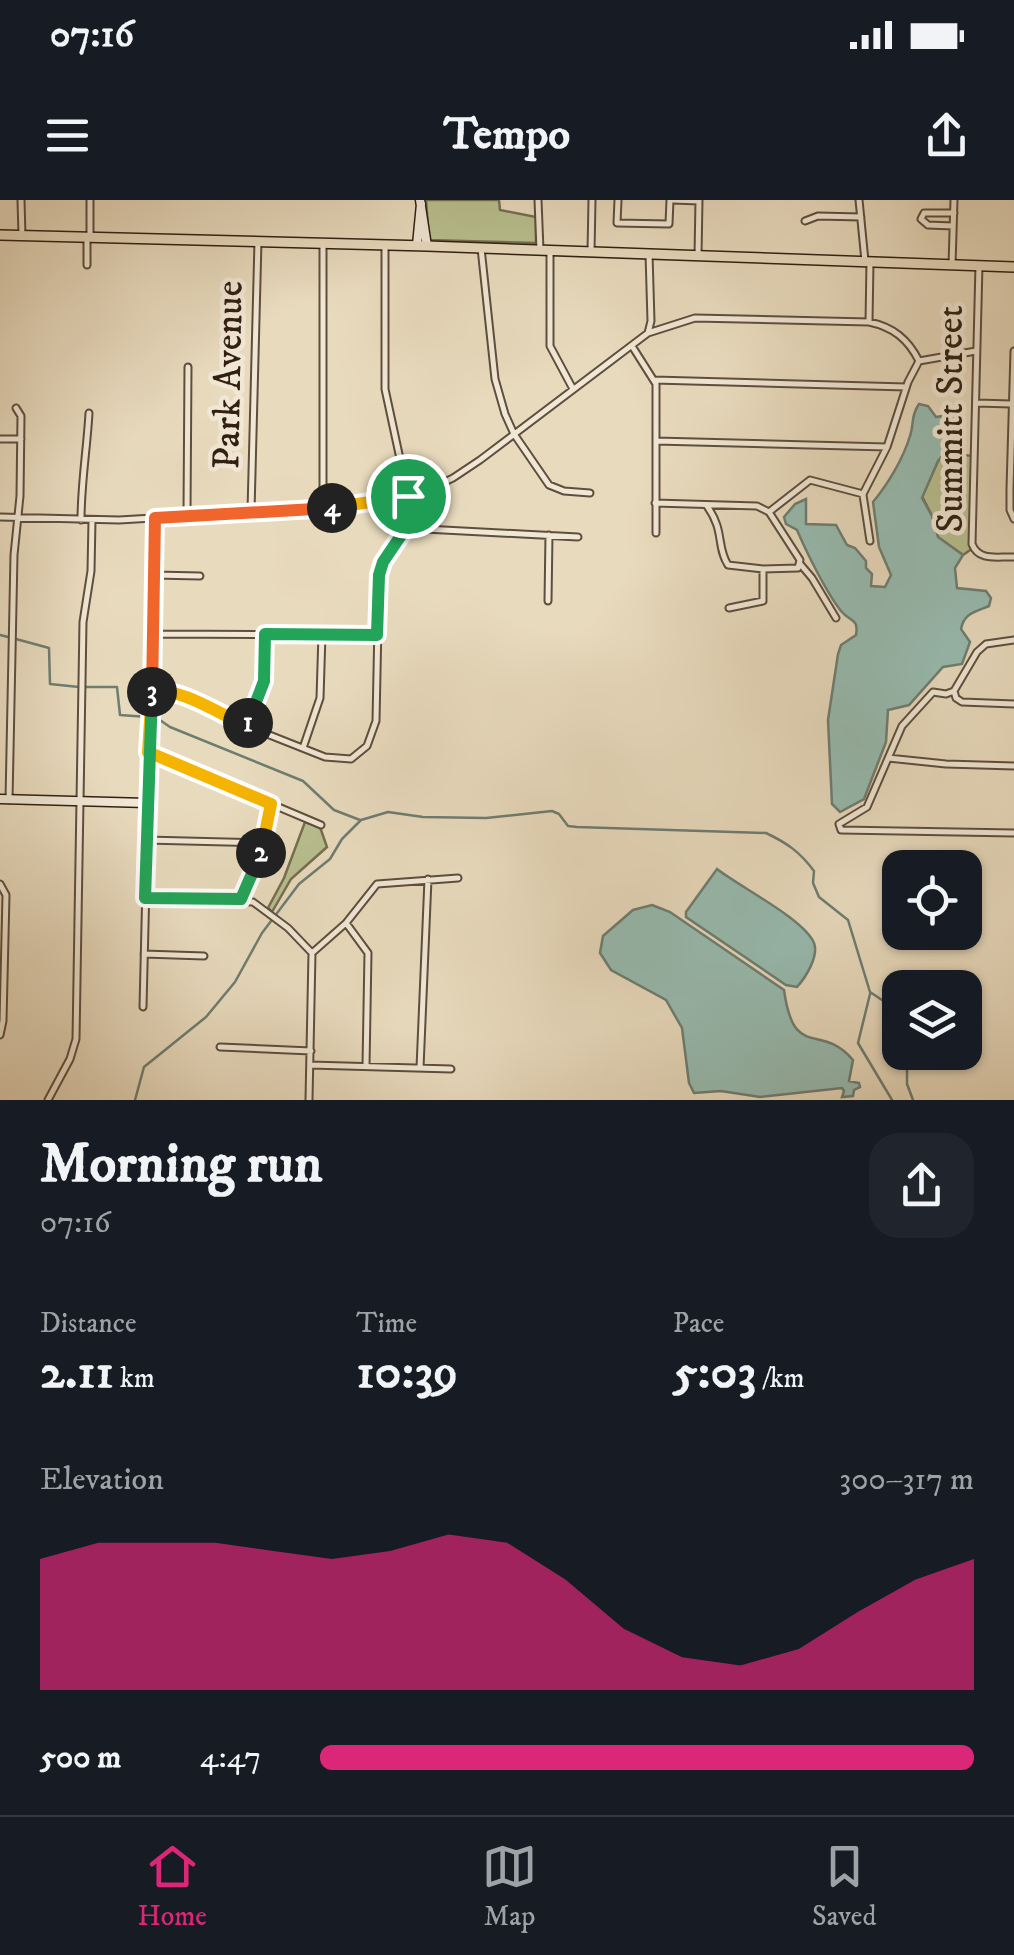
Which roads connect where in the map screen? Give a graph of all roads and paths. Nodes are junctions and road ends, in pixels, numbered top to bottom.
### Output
1 (22, 200) edge
2 (90, 200) edge
3 (538, 200) edge
4 (592, 200) edge
5 (618, 200) edge
6 (672, 200) edge
7 (699, 200) edge
8 (859, 200) edge
9 (954, 200) edge
10 (421, 202) edge
11 (954, 213) junction
12 (861, 217) junction
13 (804, 221) dead end
14 (954, 226) junction
15 (0, 235) edge
16 (22, 236) junction
17 (89, 238) junction
18 (258, 241) junction
19 (323, 243) junction
20 (385, 245) junction
21 (422, 246) junction
22 (481, 248) junction
23 (545, 251) junction
24 (591, 252) junction
25 (650, 254) junction
26 (698, 256) junction
27 (868, 261) junction
28 (952, 264) junction
29 (87, 265) dead end
30 (978, 265) junction
31 (1014, 266) edge
32 (868, 322) junction
33 (648, 333) junction
34 (632, 346) junction
35 (976, 351) junction
36 (1014, 351) edge
37 (919, 361) junction
38 (188, 367) dead end
39 (654, 380) junction
40 (907, 387) junction
41 (573, 389) junction
42 (976, 403) junction
43 (1013, 404) edge
44 (16, 408) dead end
45 (89, 413) dead end
46 (514, 434) junction
47 (0, 439) edge
48 (21, 439) junction
49 (656, 440) junction
50 (887, 447) junction
51 (1013, 464) edge
52 (590, 493) dead end
53 (863, 494) junction
54 (408, 496) junction
55 (656, 503) junction
56 (707, 506) junction
57 (323, 508) junction
58 (251, 511) junction
59 (769, 512) junction
60 (187, 515) junction
61 (0, 517) edge
62 (16, 518) junction
63 (155, 518) junction
64 (1014, 519) edge
65 (80, 520) junction
66 (92, 520) junction
67 (406, 528) junction
68 (656, 533) dead end
69 (549, 536) junction
70 (578, 537) dead end
71 (870, 541) dead end
72 (1014, 557) edge
73 (800, 566) junction
74 (763, 569) junction
75 (154, 575) junction
76 (200, 576) dead end
77 (548, 600) dead end
78 (729, 608) dead end
79 (836, 618) dead end
80 (153, 634) junction
81 (265, 634) junction
82 (322, 634) junction
83 (377, 635) junction
84 (1013, 639) edge
85 (152, 690) junction
86 (954, 691) junction
87 (1014, 704) edge
88 (247, 726) junction
89 (303, 748) junction
90 (148, 752) junction
91 (888, 758) junction
92 (1014, 766) edge
93 (5, 800) edge
94 (80, 802) junction
95 (147, 803) junction
96 (271, 804) junction
97 (321, 826) dead end
98 (1014, 834) edge
99 (146, 840) junction
100 (264, 843) junction
101 (458, 878) dead end
102 (428, 879) junction
103 (0, 884) edge
104 (145, 898) junction
105 (241, 899) junction
106 (346, 923) junction
107 (312, 953) junction
108 (144, 954) junction
109 (204, 956) dead end
110 (143, 1007) dead end
111 (0, 1036) edge
112 (220, 1047) dead end
113 (310, 1051) junction
114 (310, 1065) junction
115 (366, 1066) junction
116 (420, 1068) junction
117 (451, 1069) dead end
118 (48, 1100) edge
119 (309, 1100) edge

1 - 16 street
2 - 17 street
3 - 23 street
4 - 24 street
5 - 6 street
6 - 7 street
7 - 26 street
8 - 12 street
9 - 11 street
10 - 21 street
11 - 14 street
11 - 14 street
12 - 13 street
12 - 27 street
14 - 28 street
15 - 16 main road
16 - 17 main road
17 - 18 main road
17 - 29 street
18 - 19 main road
18 - 58 street, Park Avenue
19 - 20 main road
19 - 57 street
20 - 21 main road
20 - 54 street
21 - 22 main road
22 - 23 main road
22 - 46 street
23 - 24 main road
23 - 41 street
24 - 25 main road
25 - 26 main road
25 - 33 street
26 - 27 main road
27 - 28 main road
27 - 32 street
28 - 30 main road
30 - 31 main road
30 - 35 street, Summitt Street
32 - 33 street
32 - 37 street
33 - 34 street
34 - 39 street
34 - 41 street
35 - 37 street
35 - 42 street, Summitt Street
36 - 43 street
37 - 40 street
38 - 60 street
39 - 40 street
39 - 49 street
40 - 50 street
41 - 46 street
42 - 43 street
42 - 72 street, Summitt Street
43 - 51 street
44 - 48 street
45 - 65 street
46 - 52 street
46 - 54 street
47 - 48 street
48 - 62 street
49 - 50 street
49 - 55 street
50 - 53 street
51 - 64 street
53 - 59 street
53 - 71 street
54 - 57 street
54 - 67 street
55 - 56 street
55 - 68 street
56 - 59 street
56 - 74 street
57 - 58 street
58 - 60 street
59 - 73 street
60 - 63 street
61 - 62 street
62 - 65 street
62 - 93 street
63 - 66 street
63 - 75 street
65 - 66 street
66 - 94 street
67 - 69 street
67 - 83 street
69 - 70 street
69 - 77 street
73 - 74 street
73 - 79 street
74 - 78 street
75 - 76 street
75 - 80 street
80 - 81 street
80 - 85 street
81 - 82 street
81 - 88 street
82 - 83 street
82 - 89 street
83 - 89 street
84 - 86 street
85 - 88 street
85 - 90 street
86 - 87 street
86 - 91 street
88 - 89 street
90 - 95 street
90 - 96 street
91 - 92 street
91 - 98 street
93 - 94 street
94 - 95 street
94 - 118 street
95 - 99 street
96 - 97 street
96 - 100 street
99 - 100 street
99 - 104 street
100 - 105 street
101 - 102 street
102 - 106 street
102 - 116 street
103 - 111 street
104 - 105 street
104 - 108 street
105 - 107 street
106 - 107 street
106 - 115 street
107 - 113 street
108 - 109 street
108 - 110 street
112 - 113 street
113 - 114 street
114 - 115 street
114 - 119 street
115 - 116 street
116 - 117 street

